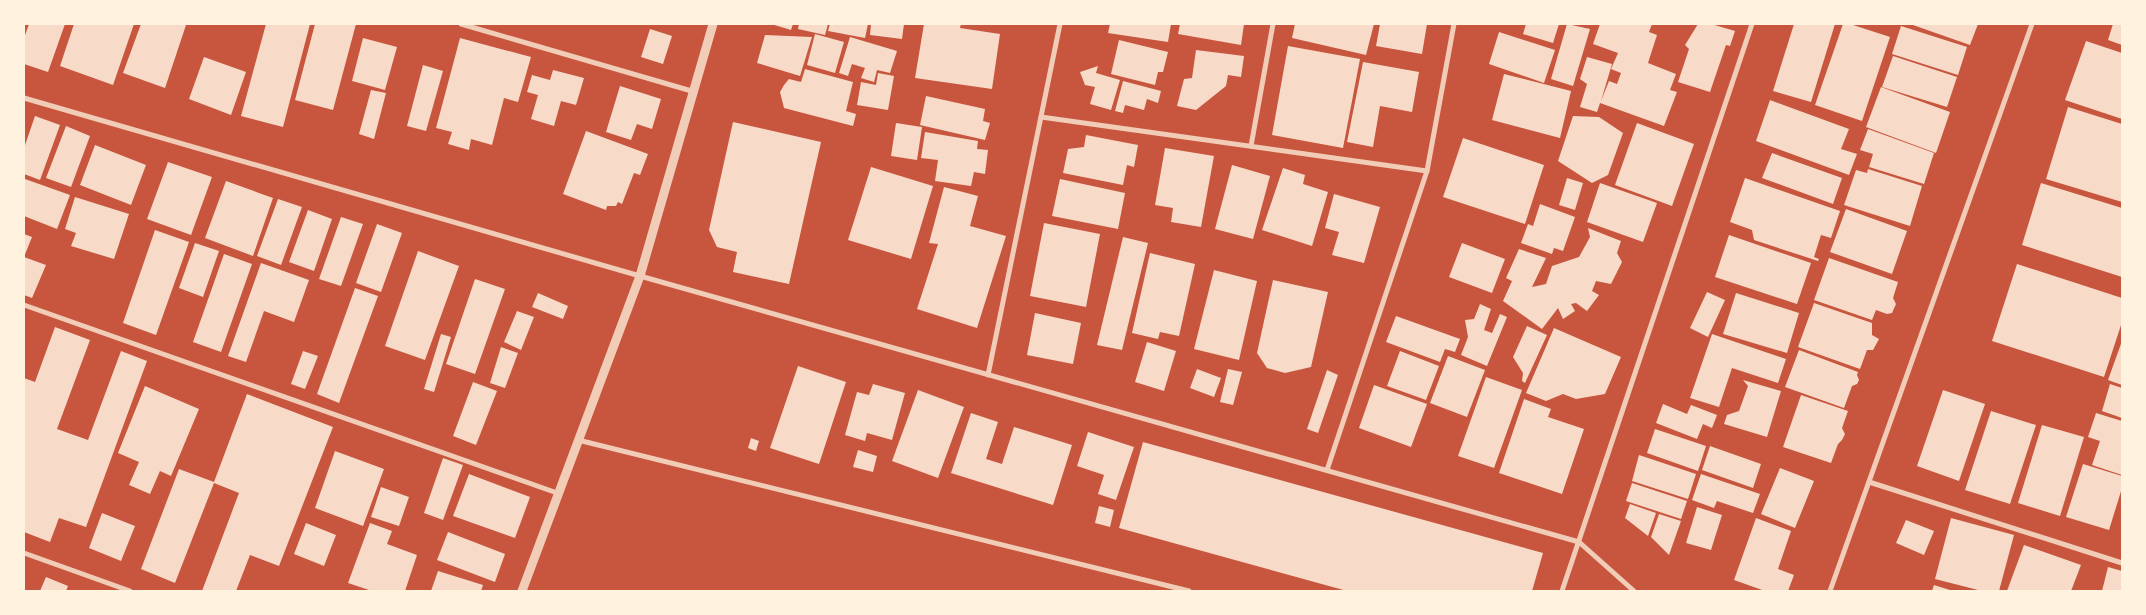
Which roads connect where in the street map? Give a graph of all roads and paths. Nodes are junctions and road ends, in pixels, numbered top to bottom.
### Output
1 (461, 24) edge
2 (714, 24) edge
3 (1060, 24) edge
4 (1274, 24) edge
5 (1454, 24) edge
6 (1752, 24) edge
7 (2032, 24) edge
8 (695, 92) junction
9 (24, 98) edge
10 (1041, 117) junction
11 (1251, 146) junction
12 (1427, 171) junction
13 (640, 276) junction
14 (24, 305) edge
15 (988, 374) junction
16 (578, 440) junction
17 (1328, 470) junction
18 (1869, 482) junction
19 (560, 494) junction
20 (1579, 542) junction
21 (24, 553) edge
22 (2122, 563) edge
23 (130, 591) edge
24 (522, 591) edge
25 (1189, 591) edge
26 (1562, 591) edge
27 (1634, 591) edge
28 (1830, 591) edge

1 - 8 street
2 - 8 street
3 - 10 street
4 - 11 street
5 - 12 street
6 - 20 street
7 - 18 street
8 - 13 street
9 - 13 street
10 - 11 street
10 - 15 street
11 - 12 street
12 - 17 street
13 - 15 street
13 - 16 street
14 - 19 street
15 - 17 street
16 - 19 street
16 - 25 street
17 - 20 street
18 - 22 street
18 - 28 street
19 - 24 street
20 - 26 street
20 - 27 street
21 - 23 street

